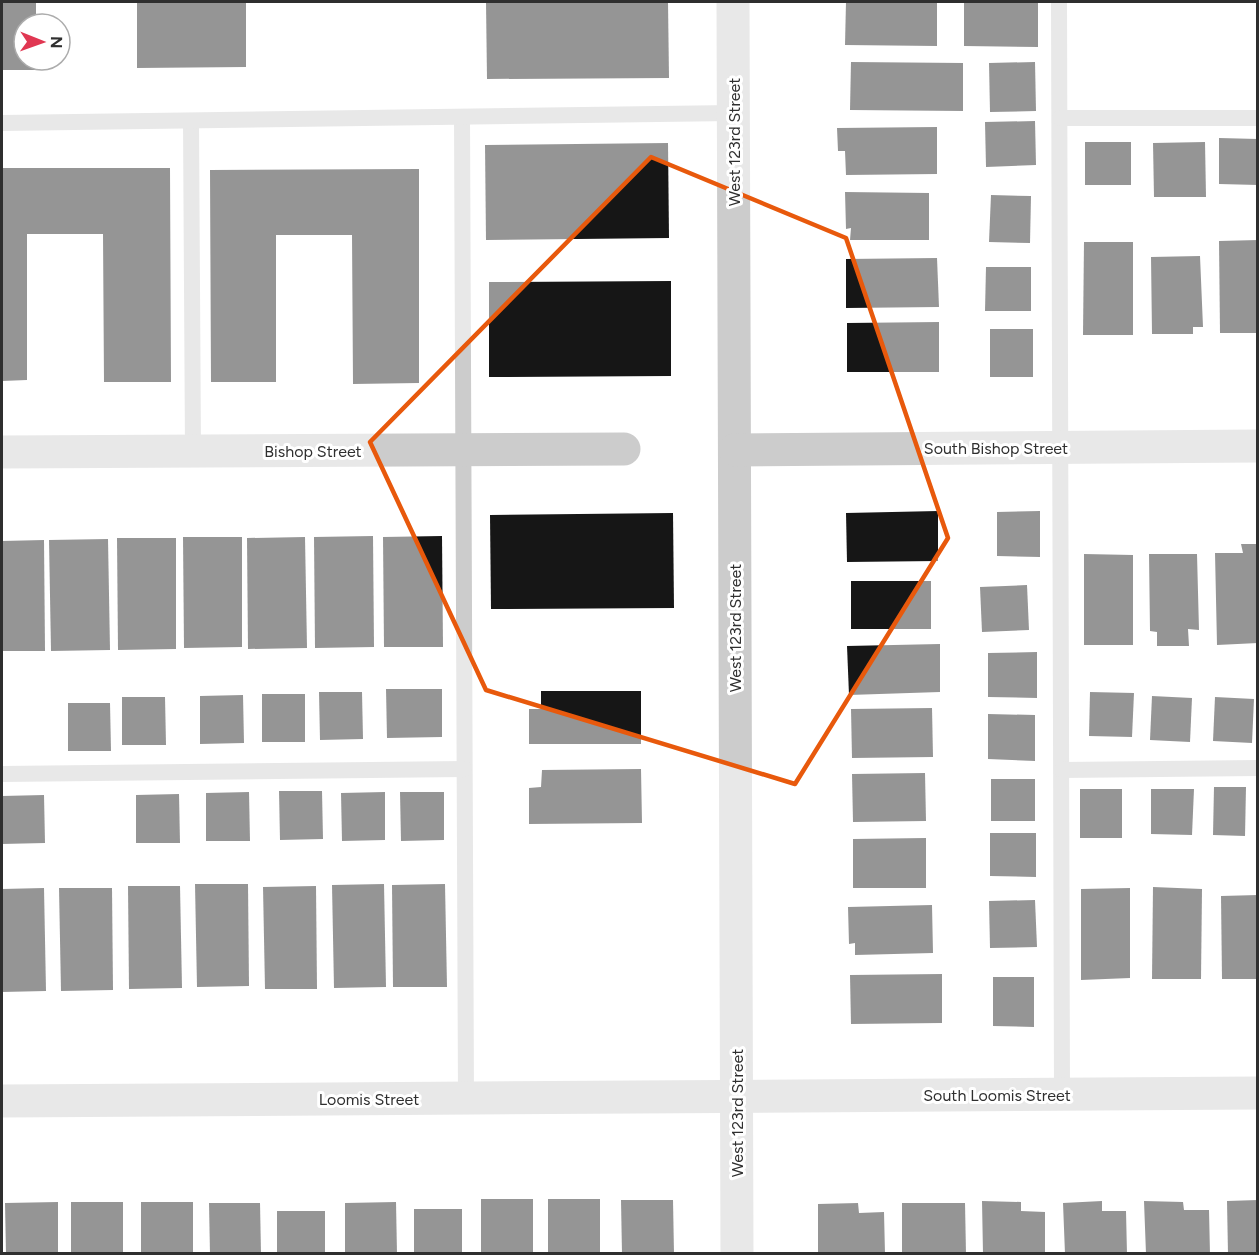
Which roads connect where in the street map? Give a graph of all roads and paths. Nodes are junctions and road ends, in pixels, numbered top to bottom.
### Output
1 (733, 2) edge
2 (1059, 2) edge
3 (733, 112) junction
4 (462, 117) junction
5 (1060, 118) junction
6 (1257, 118) edge
7 (191, 121) junction
8 (2, 123) edge
9 (1257, 446) edge
10 (1060, 447) junction
11 (624, 449) dead end
12 (463, 450) junction
13 (735, 450) junction
14 (2, 452) edge
15 (193, 452) junction
16 (1257, 768) edge
17 (465, 769) junction
18 (1062, 770) junction
19 (2, 774) edge
20 (1257, 1093) edge
21 (1062, 1095) junction
22 (737, 1097) junction
23 (466, 1099) junction
24 (2, 1101) edge
25 (737, 1254) edge

1 - 3 street, West 123rd Street
2 - 5 lane
3 - 4 lane
3 - 13 street, West 123rd Street
4 - 7 lane
4 - 12 lane
5 - 6 lane
5 - 10 lane
7 - 8 lane
7 - 15 lane
9 - 10 street, South Bishop Street
10 - 13 street, South Bishop Street
10 - 18 lane
11 - 12 street, Bishop Street
12 - 15 street, Bishop Street
12 - 17 lane
13 - 22 street, West 123rd Street
14 - 15 street, Bishop Street
16 - 18 lane
17 - 19 lane
17 - 23 lane
18 - 21 lane
20 - 21 street, South Loomis Street
21 - 22 street, South Loomis Street
22 - 23 street, Loomis Street
22 - 25 street, West 123rd Street
23 - 24 street, Loomis Street

